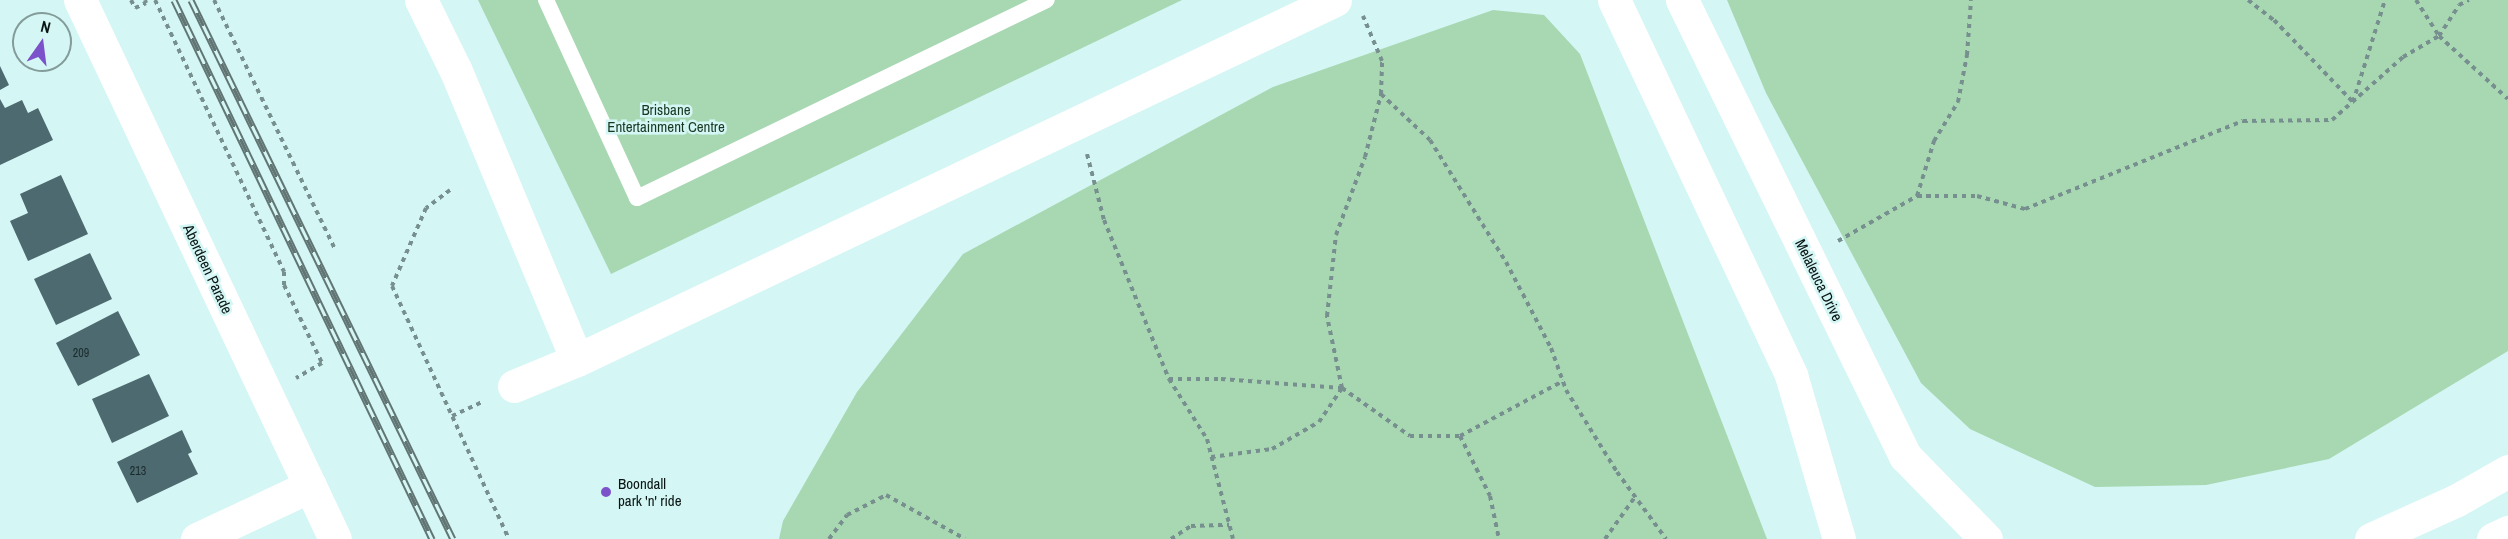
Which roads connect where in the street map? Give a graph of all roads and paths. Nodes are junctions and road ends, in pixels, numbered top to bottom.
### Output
1 (80, 0) edge
2 (131, 0) edge
3 (155, 0) edge
4 (214, 0) edge
5 (421, 0) edge
6 (546, 0) edge
7 (1047, 0) edge
8 (1614, 0) edge
9 (1682, 0) edge
10 (1971, 0) edge
11 (2248, 0) edge
12 (2385, 0) edge
13 (2416, 0) edge
14 (2469, 0) edge
15 (145, 2) edge
16 (1348, 5) edge
17 (2439, 36) junction
18 (1381, 94) junction
19 (2508, 99) edge
20 (2353, 102) junction
21 (1078, 122) junction
22 (450, 190) dead end
23 (1917, 196) junction
24 (335, 249) dead end
25 (1808, 258) junction
26 (577, 360) junction
27 (1169, 379) junction
28 (1563, 381) junction
29 (514, 386) dead end
30 (1342, 388) junction
31 (267, 394) junction
32 (1461, 436) junction
33 (1211, 457) junction
34 (2508, 471) edge
35 (310, 486) junction
36 (1635, 497) junction
37 (1229, 525) junction
38 (2508, 532) edge
39 (197, 539) edge
40 (335, 539) edge
41 (509, 539) edge
42 (829, 539) edge
43 (965, 539) edge
44 (1171, 539) edge
45 (1233, 539) edge
46 (1499, 539) edge
47 (1605, 539) edge
48 (1666, 539) edge
49 (1839, 539) edge
50 (1986, 539) edge
51 (2372, 539) edge
52 (2493, 539) edge

1 - 31 street, Aberdeen Parade
2 - 15 path
3 - 31 path
4 - 24 path
5 - 26 street
6 - 7 lane
8 - 49 street
9 - 25 street, Melaleuca Drive
10 - 23 path
11 - 20 path
12 - 20 path
13 - 17 path
14 - 17 path
16 - 18 path
16 - 21 street
17 - 19 path
17 - 20 path
18 - 28 path
18 - 30 path
20 - 23 path
21 - 26 street
21 - 27 path
22 - 41 path
23 - 25 path
25 - 50 street, Melaleuca Drive
26 - 29 street
27 - 30 path
27 - 33 path
28 - 32 path
28 - 36 path
30 - 32 path
30 - 33 path
31 - 35 street, Aberdeen Parade
32 - 46 path
33 - 37 path
34 - 51 street
35 - 39 street
35 - 40 street, Aberdeen Parade
36 - 47 path
36 - 48 path
37 - 44 path
37 - 45 path
38 - 52 street
42 - 43 path

